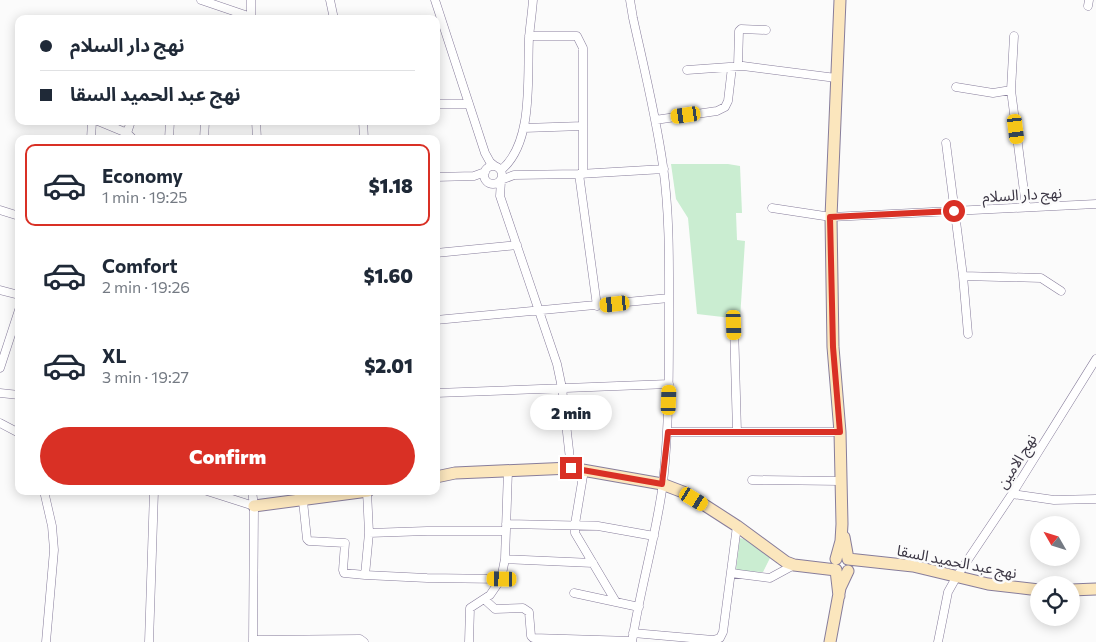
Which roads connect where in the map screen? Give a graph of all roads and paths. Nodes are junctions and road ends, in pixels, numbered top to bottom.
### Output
1 (201, 0) edge
2 (251, 0) edge
3 (330, 0) edge
4 (435, 0) edge
5 (533, 0) edge
6 (630, 0) edge
7 (840, 0) edge
8 (243, 15) edge
9 (251, 15) edge
10 (333, 15) edge
11 (440, 15) edge
12 (440, 15) edge
13 (766, 30) dead end
14 (529, 36) junction
15 (1014, 36) dead end
16 (735, 66) junction
17 (687, 70) dead end
18 (836, 78) junction
19 (956, 87) dead end
20 (1011, 90) junction
21 (440, 104) edge
22 (469, 104) junction
23 (655, 120) junction
24 (107, 125) edge
25 (583, 126) junction
26 (524, 128) junction
27 (128, 135) edge
28 (946, 143) dead end
29 (485, 153) junction
30 (664, 169) junction
31 (500, 174) junction
32 (581, 174) junction
33 (440, 177) edge
34 (486, 177) junction
35 (500, 196) junction
36 (1096, 204) edge
37 (772, 208) dead end
38 (1026, 208) junction
39 (0, 210) edge
40 (954, 211) junction
41 (15, 215) edge
42 (830, 217) junction
43 (517, 245) junction
44 (440, 254) edge
45 (963, 276) junction
46 (0, 290) edge
47 (1061, 291) dead end
48 (15, 294) edge
49 (669, 298) junction
50 (597, 306) junction
51 (540, 310) junction
52 (440, 320) edge
53 (15, 322) edge
54 (734, 325) dead end
55 (968, 334) dead end
56 (1096, 359) edge
57 (0, 368) edge
58 (669, 384) junction
59 (562, 388) junction
60 (0, 393) edge
61 (440, 393) edge
62 (15, 395) edge
63 (0, 423) edge
64 (15, 431) edge
65 (668, 432) junction
66 (737, 432) junction
67 (840, 432) junction
68 (571, 468) junction
69 (508, 470) junction
70 (584, 470) junction
71 (440, 475) edge
72 (752, 480) dead end
73 (840, 481) junction
74 (662, 484) junction
75 (1012, 494) junction
76 (45, 495) edge
77 (154, 495) edge
78 (220, 495) edge
79 (253, 495) edge
80 (330, 495) edge
81 (367, 495) edge
82 (1096, 499) edge
83 (303, 501) junction
84 (254, 506) junction
85 (575, 524) junction
86 (737, 526) junction
87 (506, 527) junction
88 (369, 533) junction
89 (654, 536) junction
90 (505, 559) junction
91 (593, 563) junction
92 (794, 565) junction
93 (842, 565) junction
94 (730, 573) junction
95 (365, 576) junction
96 (957, 576) junction
97 (502, 579) junction
98 (1030, 589) edge
99 (1096, 589) edge
100 (1080, 590) edge
101 (574, 593) dead end
102 (484, 598) junction
103 (616, 602) junction
104 (639, 607) junction
105 (632, 639) edge
106 (253, 641) edge
107 (46, 642) edge
108 (149, 642) edge
109 (364, 642) edge
110 (470, 642) edge
111 (830, 642) edge
112 (938, 642) edge

1 - 8 street
2 - 9 street
3 - 10 street
4 - 12 street
5 - 14 street
6 - 23 street
7 - 18 street
11 - 22 street
13 - 16 street
14 - 25 street
14 - 26 street
15 - 20 street
16 - 17 street
16 - 18 street
16 - 23 street
18 - 42 street
19 - 20 street
20 - 38 street
21 - 22 street
22 - 29 street
23 - 30 street
24 - 27 street
25 - 26 street
25 - 32 street
26 - 31 street
28 - 40 street
29 - 31 street
29 - 34 street
30 - 32 street
30 - 49 street
31 - 32 street
31 - 34 street
31 - 34 street
31 - 35 street
32 - 50 street
33 - 34 street
34 - 35 street
35 - 43 street
36 - 38 street, نهج دار السلام
37 - 42 street, نهج دار السلام
38 - 40 street, نهج دار السلام
39 - 41 street
40 - 42 street, نهج دار السلام
40 - 45 street
42 - 67 street
43 - 44 street
43 - 51 street
45 - 47 street
45 - 55 street
46 - 48 street
49 - 50 street
49 - 58 street
50 - 51 street
51 - 52 street
51 - 59 street
53 - 57 street
54 - 66 street
56 - 75 street, نهج الامين
58 - 59 street
58 - 65 street
59 - 61 street
59 - 68 street
60 - 62 street
63 - 64 street
65 - 66 street
65 - 74 street
66 - 67 street
67 - 73 street
68 - 69 street, نهج عبد الحميد السقا
68 - 70 street, نهج عبد الحميد السقا
69 - 71 street, نهج عبد الحميد السقا
69 - 87 street
70 - 74 street, نهج عبد الحميد السقا
70 - 85 street
72 - 73 street
73 - 93 street
74 - 86 street, نهج عبد الحميد السقا
74 - 89 street
75 - 82 street
75 - 96 street, نهج الامين
76 - 107 street
77 - 108 street
78 - 84 street
79 - 84 street
80 - 83 street
81 - 88 street
83 - 84 street
83 - 95 street
84 - 106 street
85 - 87 street
85 - 89 street
85 - 91 street
86 - 92 street, نهج عبد الحميد السقا
86 - 94 street
87 - 88 street
87 - 90 street
88 - 95 street
89 - 104 street
90 - 91 street
90 - 97 street
91 - 103 street
92 - 93 street, نهج عبد الحميد السقا
92 - 94 street
93 - 96 street, نهج عبد الحميد السقا
93 - 111 street
94 - 105 street
95 - 97 street
96 - 98 street, نهج عبد الحميد السقا
96 - 112 street, نهج الامين
97 - 102 street
99 - 100 street
101 - 103 street
102 - 105 street
102 - 110 street
103 - 104 street
104 - 105 street
106 - 109 street

